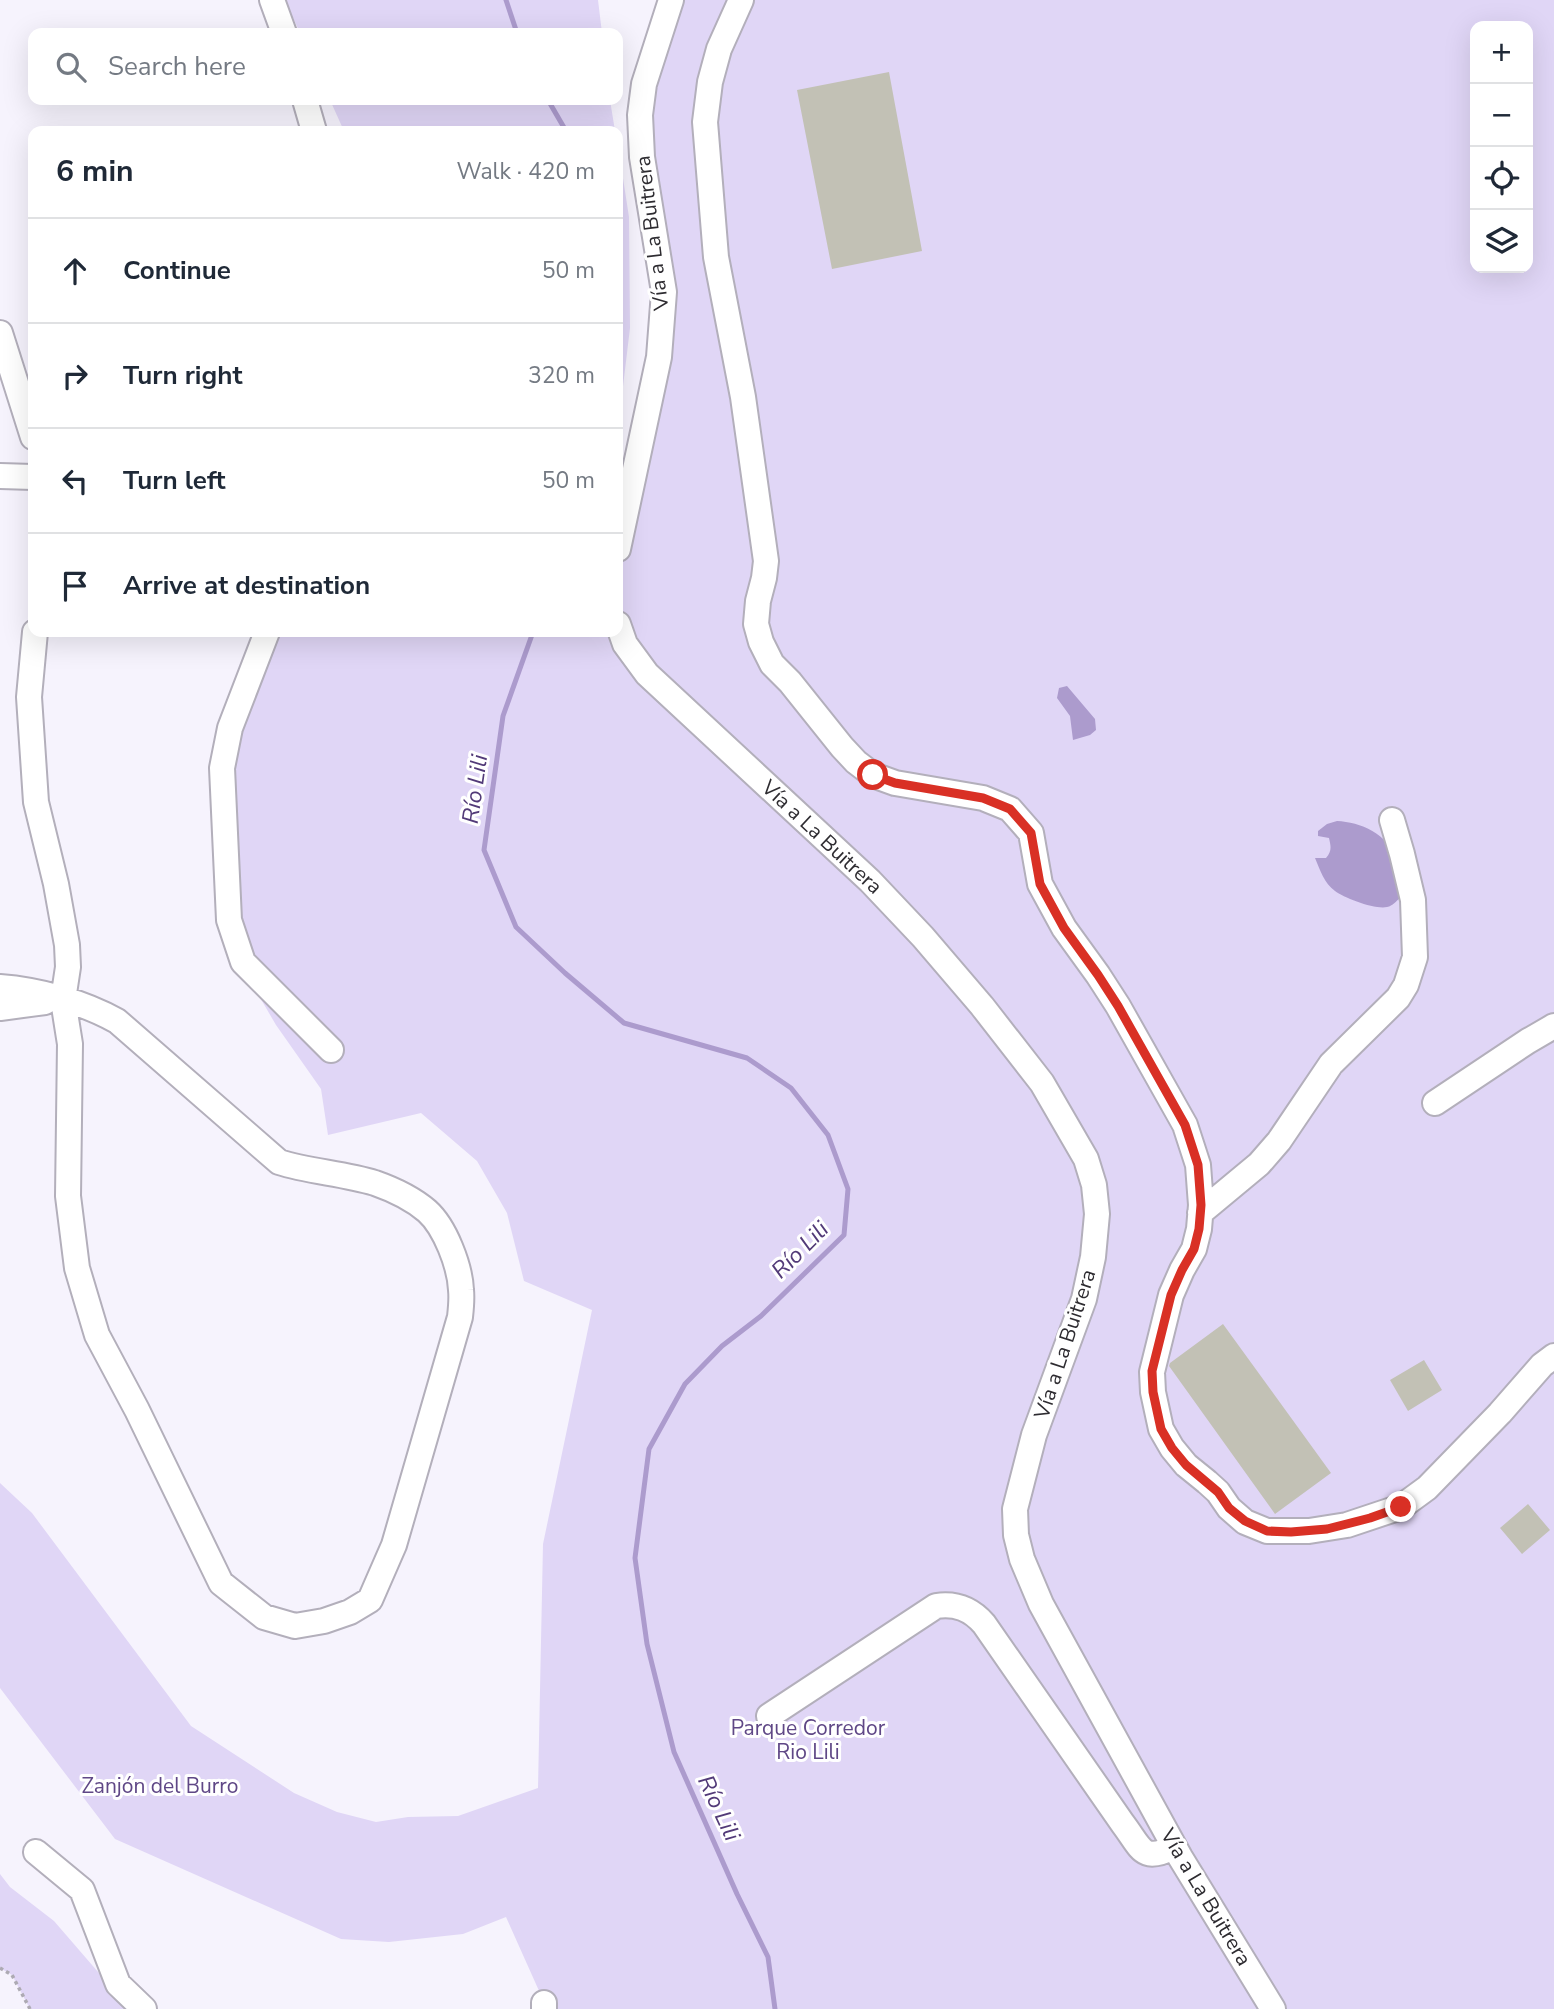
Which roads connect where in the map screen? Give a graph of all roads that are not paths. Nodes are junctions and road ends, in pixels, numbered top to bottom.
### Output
1 (272, 0) edge
2 (671, 0) edge
3 (741, 0) edge
4 (282, 28) edge
5 (306, 105) edge
6 (313, 126) edge
7 (0, 332) edge
8 (28, 421) edge
9 (0, 476) edge
10 (28, 477) edge
11 (623, 526) edge
12 (35, 637) edge
13 (265, 637) edge
14 (623, 637) edge
15 (1392, 820) dead end
16 (0, 987) edge
17 (63, 1000) junction
18 (0, 1008) edge
19 (1554, 1026) edge
20 (331, 1050) dead end
21 (1435, 1103) dead end
22 (1200, 1213) junction
23 (1554, 1356) edge
24 (769, 1716) dead end
25 (1174, 1847) junction
26 (36, 1852) dead end
27 (144, 2009) edge
28 (1273, 2009) edge

1 - 4 street
2 - 11 street, Vía a La Buitrera
3 - 22 street
5 - 6 street
7 - 8 street
9 - 10 street
12 - 17 street
13 - 20 street
14 - 25 street, Vía a La Buitrera
15 - 22 street
16 - 17 street
17 - 17 street
17 - 18 street
19 - 21 street
22 - 23 street
24 - 25 street
25 - 28 street, Vía a La Buitrera
26 - 27 street

